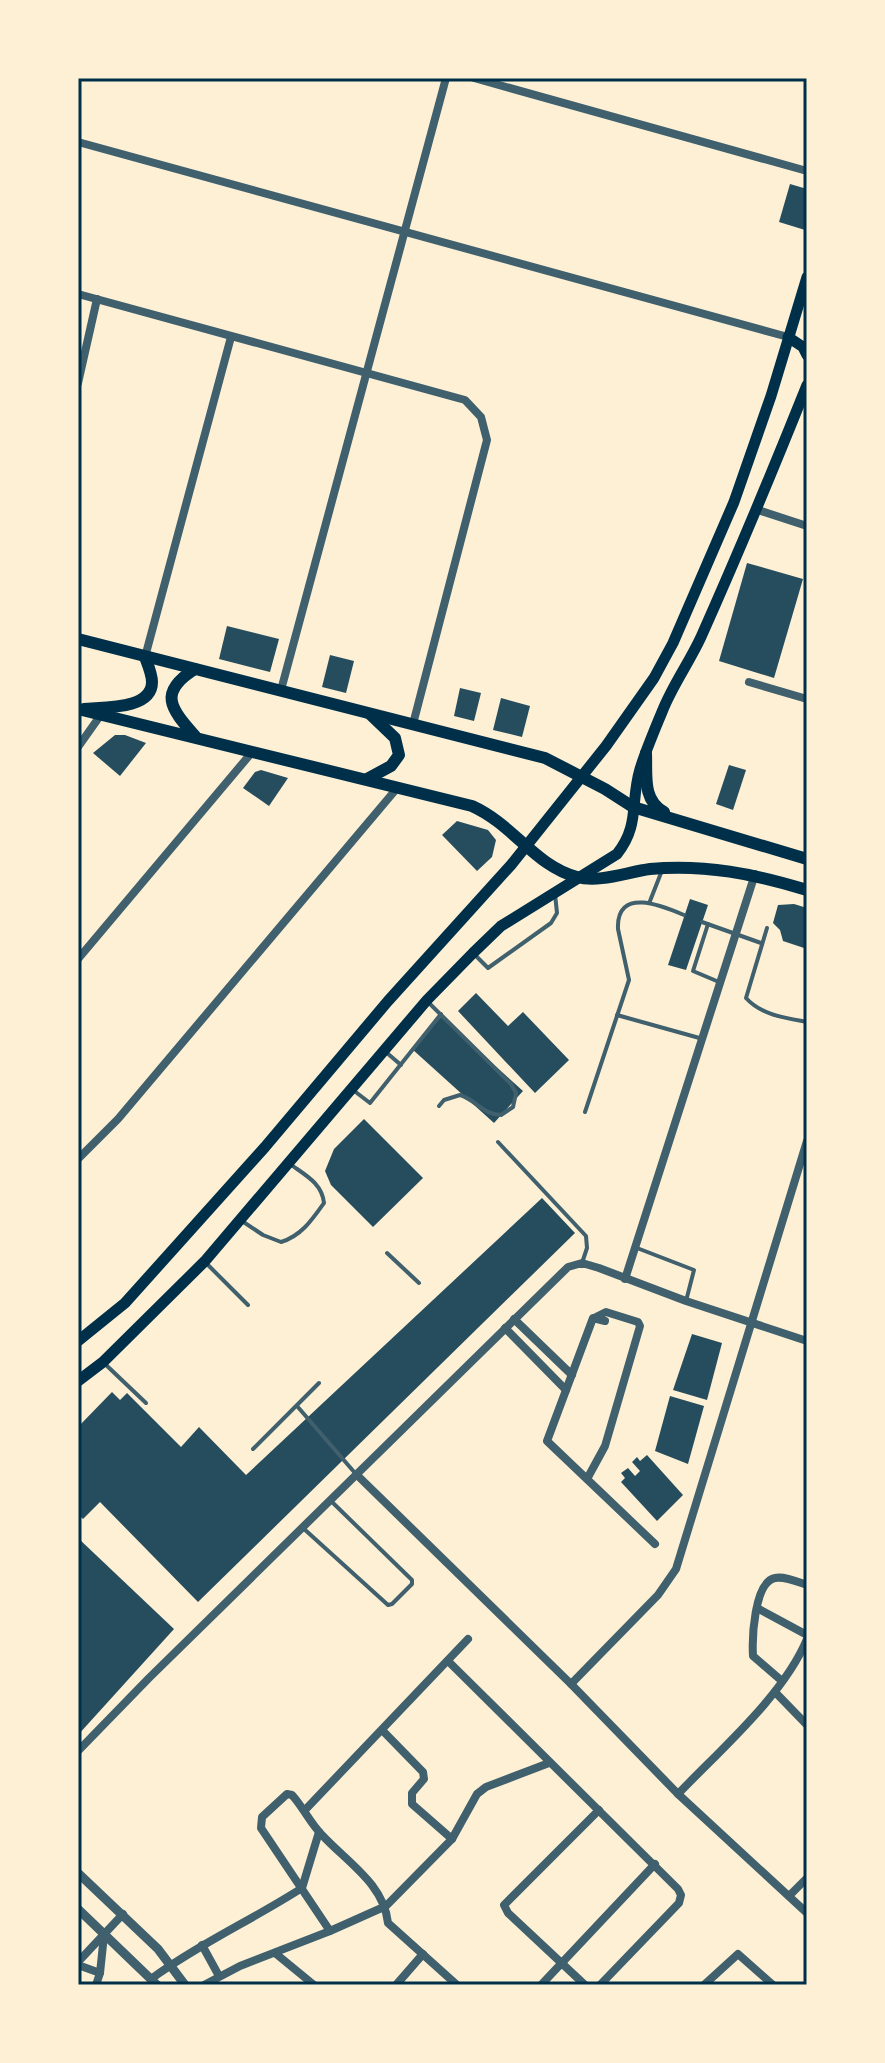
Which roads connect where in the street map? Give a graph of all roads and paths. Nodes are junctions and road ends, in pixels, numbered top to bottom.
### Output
1 (446, 78) edge
2 (474, 78) edge
3 (78, 142) edge
4 (807, 171) edge
5 (403, 233) junction
6 (807, 277) edge
7 (78, 294) edge
8 (804, 295) edge
9 (97, 299) junction
10 (231, 337) junction
11 (788, 337) junction
12 (807, 355) edge
13 (366, 371) junction
14 (78, 383) edge
15 (807, 385) edge
16 (758, 510) junction
17 (807, 526) edge
18 (78, 639) edge
19 (145, 657) junction
20 (195, 669) junction
21 (749, 682) dead end
22 (281, 690) junction
23 (807, 699) edge
24 (79, 710) edge
25 (367, 712) junction
26 (100, 716) junction
27 (413, 724) junction
28 (196, 737) junction
29 (78, 747) edge
30 (253, 751) junction
31 (646, 753) junction
32 (581, 776) junction
33 (367, 779) junction
34 (398, 787) junction
35 (633, 807) junction
36 (688, 824) junction
37 (527, 846) junction
38 (807, 859) edge
39 (662, 869) junction
40 (755, 874) junction
41 (580, 878) junction
42 (807, 890) edge
43 (555, 893) junction
44 (650, 901) junction
45 (684, 915) dead end
46 (702, 922) dead end
47 (708, 924) junction
48 (767, 928) dead end
49 (736, 935) junction
50 (761, 943) junction
51 (473, 953) junction
52 (78, 959) edge
53 (721, 983) junction
54 (427, 1000) junction
55 (441, 1014) junction
56 (617, 1015) junction
57 (807, 1022) edge
58 (703, 1039) junction
59 (385, 1051) junction
60 (402, 1066) junction
61 (351, 1089) junction
62 (439, 1106) dead end
63 (585, 1112) dead end
64 (807, 1141) edge
65 (498, 1142) dead end
66 (78, 1159) edge
67 (289, 1163) junction
68 (240, 1220) junction
69 (637, 1248) junction
70 (387, 1253) dead end
71 (205, 1261) junction
72 (582, 1263) junction
73 (625, 1279) junction
74 (419, 1283) dead end
75 (686, 1301) junction
76 (248, 1305) dead end
77 (514, 1319) junction
78 (751, 1322) junction
79 (505, 1328) junction
80 (78, 1341) edge
81 (807, 1341) edge
82 (103, 1362) junction
83 (572, 1375) junction
84 (78, 1381) edge
85 (319, 1383) dead end
86 (566, 1390) junction
87 (146, 1403) dead end
88 (297, 1406) junction
89 (253, 1449) dead end
90 (357, 1475) junction
91 (587, 1479) junction
92 (331, 1501) junction
93 (303, 1528) junction
94 (655, 1544) dead end
95 (807, 1585) edge
96 (757, 1608) junction
97 (807, 1637) edge
98 (468, 1639) dead end
99 (448, 1661) junction
100 (782, 1681) junction
101 (571, 1684) junction
102 (775, 1692) junction
103 (807, 1725) edge
104 (382, 1730) junction
105 (78, 1751) edge
106 (549, 1763) junction
107 (678, 1794) junction
108 (305, 1810) junction
109 (599, 1810) junction
110 (319, 1832) junction
111 (452, 1839) junction
112 (655, 1864) junction
113 (78, 1873) edge
114 (807, 1878) edge
115 (302, 1888) junction
116 (789, 1896) junction
117 (386, 1906) junction
118 (78, 1909) edge
119 (807, 1913) edge
120 (123, 1914) junction
121 (330, 1931) junction
122 (105, 1934) junction
123 (202, 1945) junction
124 (275, 1953) junction
125 (423, 1954) junction
126 (78, 1963) edge
127 (560, 1964) junction
128 (171, 1965) junction
129 (100, 1973) junction
130 (219, 1976) junction
131 (154, 1982) edge
132 (96, 1985) edge
133 (185, 1985) edge
134 (204, 1985) edge
135 (314, 1985) edge
136 (396, 1985) edge
137 (457, 1985) edge
138 (541, 1985) edge
139 (585, 1985) edge
140 (600, 1985) edge
141 (704, 1985) edge
142 (773, 1985) edge

1 - 5 street
2 - 4 street
3 - 5 street
5 - 11 street
5 - 13 street
6 - 8 main road
7 - 9 street
8 - 11 main road
9 - 10 street
9 - 14 street
10 - 13 street
10 - 19 street
11 - 12 main road
11 - 32 main road
13 - 22 street
13 - 27 street
15 - 16 main road
16 - 17 street
16 - 31 main road
18 - 19 main road
19 - 20 main road
19 - 24 main road
20 - 22 main road
20 - 28 main road
21 - 23 street
22 - 25 main road
24 - 26 main road
25 - 27 main road
25 - 33 main road
26 - 28 main road
26 - 29 street
27 - 32 main road
28 - 30 main road
30 - 33 main road
30 - 52 street
31 - 35 main road
31 - 36 main road
32 - 35 main road
32 - 37 main road
33 - 34 main road
34 - 37 main road
34 - 66 street
35 - 36 main road
35 - 41 main road
36 - 38 main road
37 - 41 main road
37 - 80 main road
39 - 40 main road
39 - 41 main road
39 - 44 lane
40 - 42 main road
40 - 49 street
41 - 43 main road
43 - 51 main road
43 - 51 lane
44 - 45 lane
44 - 56 lane
46 - 47 lane
47 - 49 lane
47 - 53 lane
48 - 50 lane
49 - 50 lane
49 - 53 street
50 - 57 lane
51 - 54 main road
53 - 58 street
54 - 55 lane
54 - 59 main road
55 - 60 lane
55 - 62 lane
56 - 58 lane
56 - 63 lane
58 - 69 street
59 - 60 lane
59 - 61 main road
60 - 61 lane
61 - 67 main road
64 - 78 street
65 - 72 lane
67 - 68 main road
67 - 68 lane
68 - 71 main road
69 - 73 street
69 - 75 lane
70 - 74 lane
71 - 76 lane
71 - 82 main road
72 - 73 street
72 - 77 street
73 - 75 street
75 - 78 street
77 - 79 street
77 - 83 street
78 - 81 street
78 - 101 street
79 - 86 street
79 - 90 street
82 - 84 main road
82 - 87 lane
83 - 86 street
83 - 91 street
85 - 88 lane
86 - 91 street
88 - 89 lane
88 - 90 lane
90 - 92 street
90 - 101 street
91 - 94 street
92 - 93 street
92 - 93 lane
93 - 105 street
95 - 96 street
96 - 97 street
96 - 100 street
97 - 100 street
98 - 99 street
99 - 104 street
99 - 106 street
100 - 102 street
101 - 107 street
102 - 103 street
102 - 107 street
104 - 108 street
104 - 111 street
106 - 109 street
106 - 111 street
107 - 116 street
108 - 110 street
108 - 115 street
109 - 112 street
109 - 127 street
110 - 115 street
110 - 117 street
111 - 117 street
112 - 127 street
112 - 140 street
113 - 120 street
114 - 116 street
115 - 121 street
115 - 123 street
116 - 119 street
117 - 121 street
117 - 125 street
118 - 122 street
120 - 122 street
120 - 128 street
121 - 124 street
122 - 126 street
122 - 129 street
122 - 131 street
123 - 128 street
123 - 130 street
124 - 130 street
124 - 135 street
125 - 136 street
125 - 137 street
126 - 129 street
127 - 138 street
127 - 139 street
128 - 131 street
128 - 133 street
129 - 132 street
130 - 134 street
141 - 142 street

